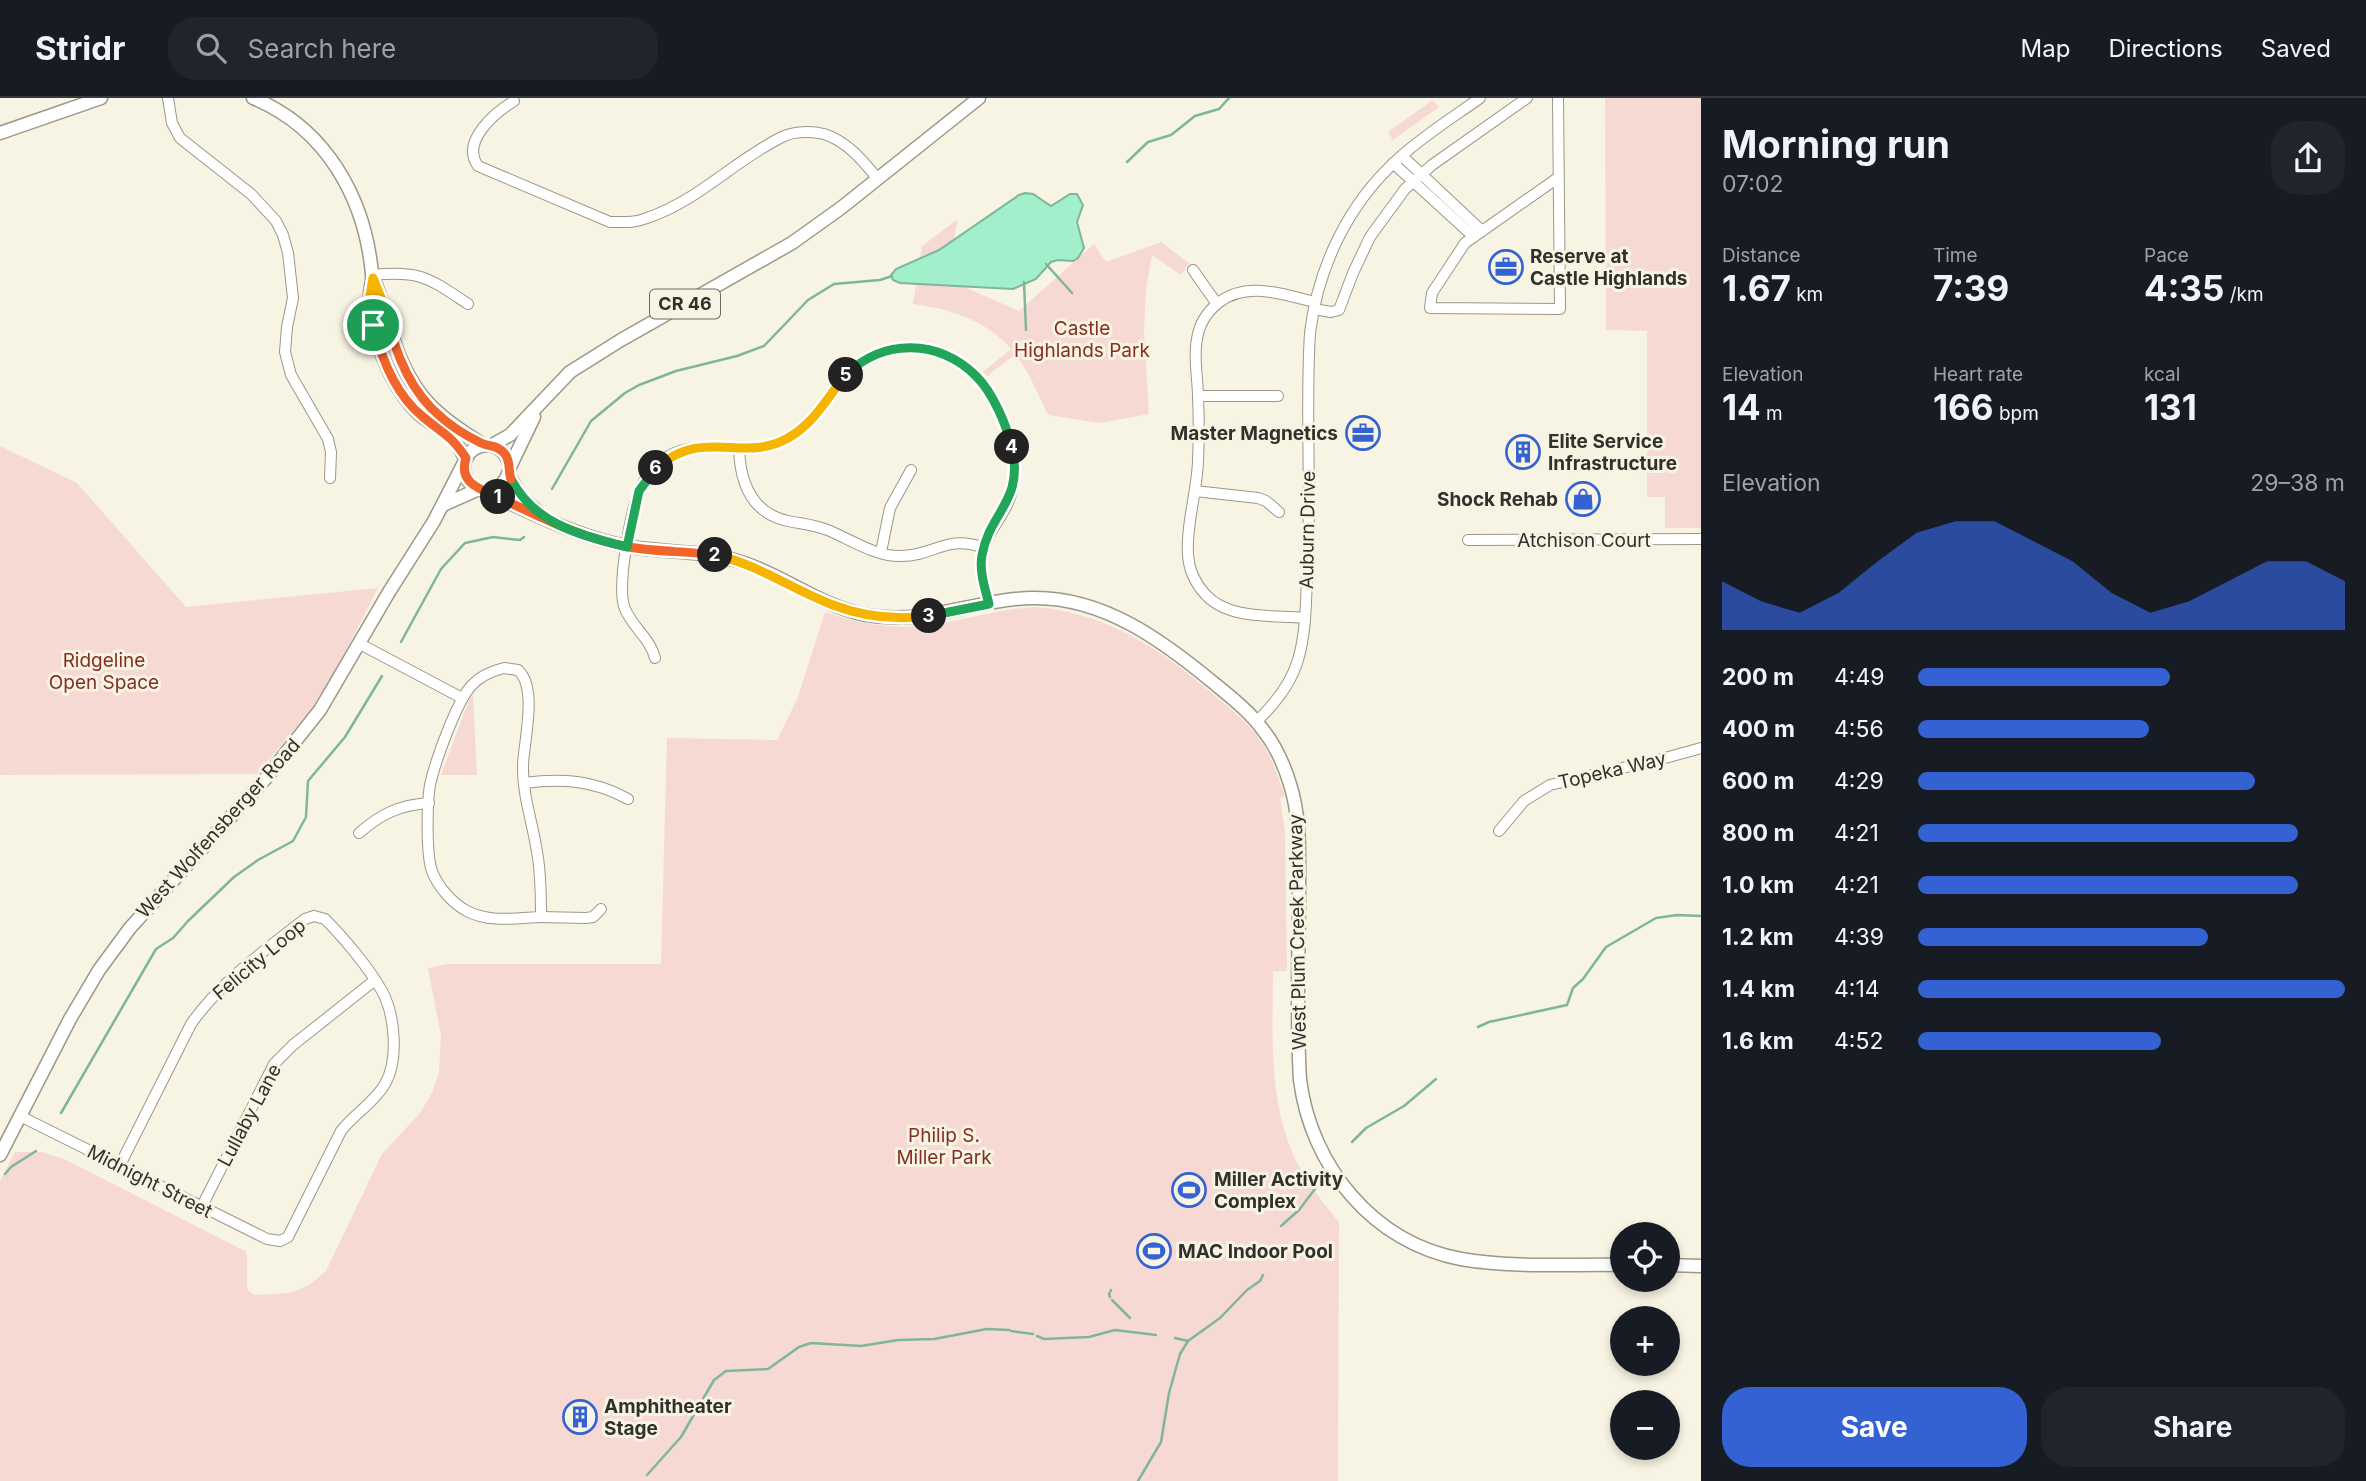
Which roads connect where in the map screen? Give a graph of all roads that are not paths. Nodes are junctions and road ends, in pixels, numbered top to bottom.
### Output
1 (101, 98) edge
2 (168, 98) edge
3 (253, 98) edge
4 (979, 98) edge
5 (1480, 98) edge
6 (1527, 98) edge
7 (1558, 98) edge
8 (514, 101) dead end
9 (0, 133) edge
10 (1397, 159) junction
11 (1559, 177) junction
12 (1417, 178) junction
13 (878, 179) junction
14 (1478, 234) junction
15 (1193, 270) dead end
16 (372, 276) junction
17 (468, 304) dead end
18 (1217, 304) junction
19 (1314, 305) junction
20 (1198, 396) junction
21 (1278, 396) dead end
22 (539, 405) junction
23 (488, 445) junction
24 (739, 448) junction
25 (465, 461) junction
26 (911, 470) dead end
27 (509, 471) junction
28 (330, 478) dead end
29 (481, 490) junction
30 (1195, 491) junction
31 (443, 505) junction
32 (1279, 512) dead end
33 (547, 520) junction
34 (1701, 539) edge
35 (1468, 540) dead end
36 (627, 547) junction
37 (984, 548) junction
38 (881, 552) junction
39 (989, 604) junction
40 (1305, 618) junction
41 (360, 644) junction
42 (655, 658) dead end
43 (463, 698) junction
44 (1256, 722) junction
45 (1701, 748) edge
46 (524, 783) junction
47 (628, 799) dead end
48 (429, 803) junction
49 (1499, 831) dead end
50 (359, 833) dead end
51 (601, 909) dead end
52 (541, 917) junction
53 (375, 980) junction
54 (20, 1116) junction
55 (0, 1155) edge
56 (120, 1165) junction
57 (202, 1206) junction
58 (280, 1241) joint
59 (1610, 1265) edge
60 (1680, 1265) edge
61 (1701, 1266) edge

1 - 9 main road
2 - 28 street
3 - 16 main road
4 - 13 main road, CR 46
5 - 10 street, Auburn Drive
6 - 12 street
7 - 11 street
8 - 13 street
10 - 12 street
10 - 19 street, Auburn Drive
11 - 14 street
11 - 14 street
12 - 14 street
12 - 19 street
13 - 22 main road, CR 46
15 - 18 street
16 - 17 street
16 - 23 main road
16 - 25 main road
18 - 19 street
18 - 20 street
19 - 40 street, Auburn Drive
20 - 21 street
20 - 30 street
22 - 23 main road
22 - 27 main road
23 - 25 main road
23 - 27 main road
24 - 36 street
24 - 37 street
24 - 38 street
25 - 29 main road
25 - 31 main road, West Wolfensberger Road
26 - 38 street
27 - 29 main road
27 - 33 main road, West Plum Creek Parkway
29 - 31 main road
29 - 33 main road, West Plum Creek Parkway
30 - 32 street
30 - 40 street
31 - 41 main road, West Wolfensberger Road
33 - 36 main road, West Plum Creek Parkway
34 - 35 street, Atchison Court
36 - 39 main road, West Plum Creek Parkway
36 - 42 street
37 - 38 street
37 - 39 street
39 - 44 main road, West Plum Creek Parkway
40 - 44 street, Auburn Drive
41 - 43 street
41 - 54 main road, West Wolfensberger Road
43 - 46 street
43 - 48 street
44 - 59 main road, West Plum Creek Parkway
45 - 49 street, Topeka Way
46 - 47 street
46 - 52 street
48 - 50 street
48 - 52 street
51 - 52 street
53 - 56 street, Felicity Loop
53 - 57 street, Lullaby Lane
53 - 58 street, Felicity Loop
54 - 55 main road, West Wolfensberger Road
54 - 56 street, Midnight Street
56 - 57 street, Midnight Street
57 - 58 street, Midnight Street
60 - 61 main road

